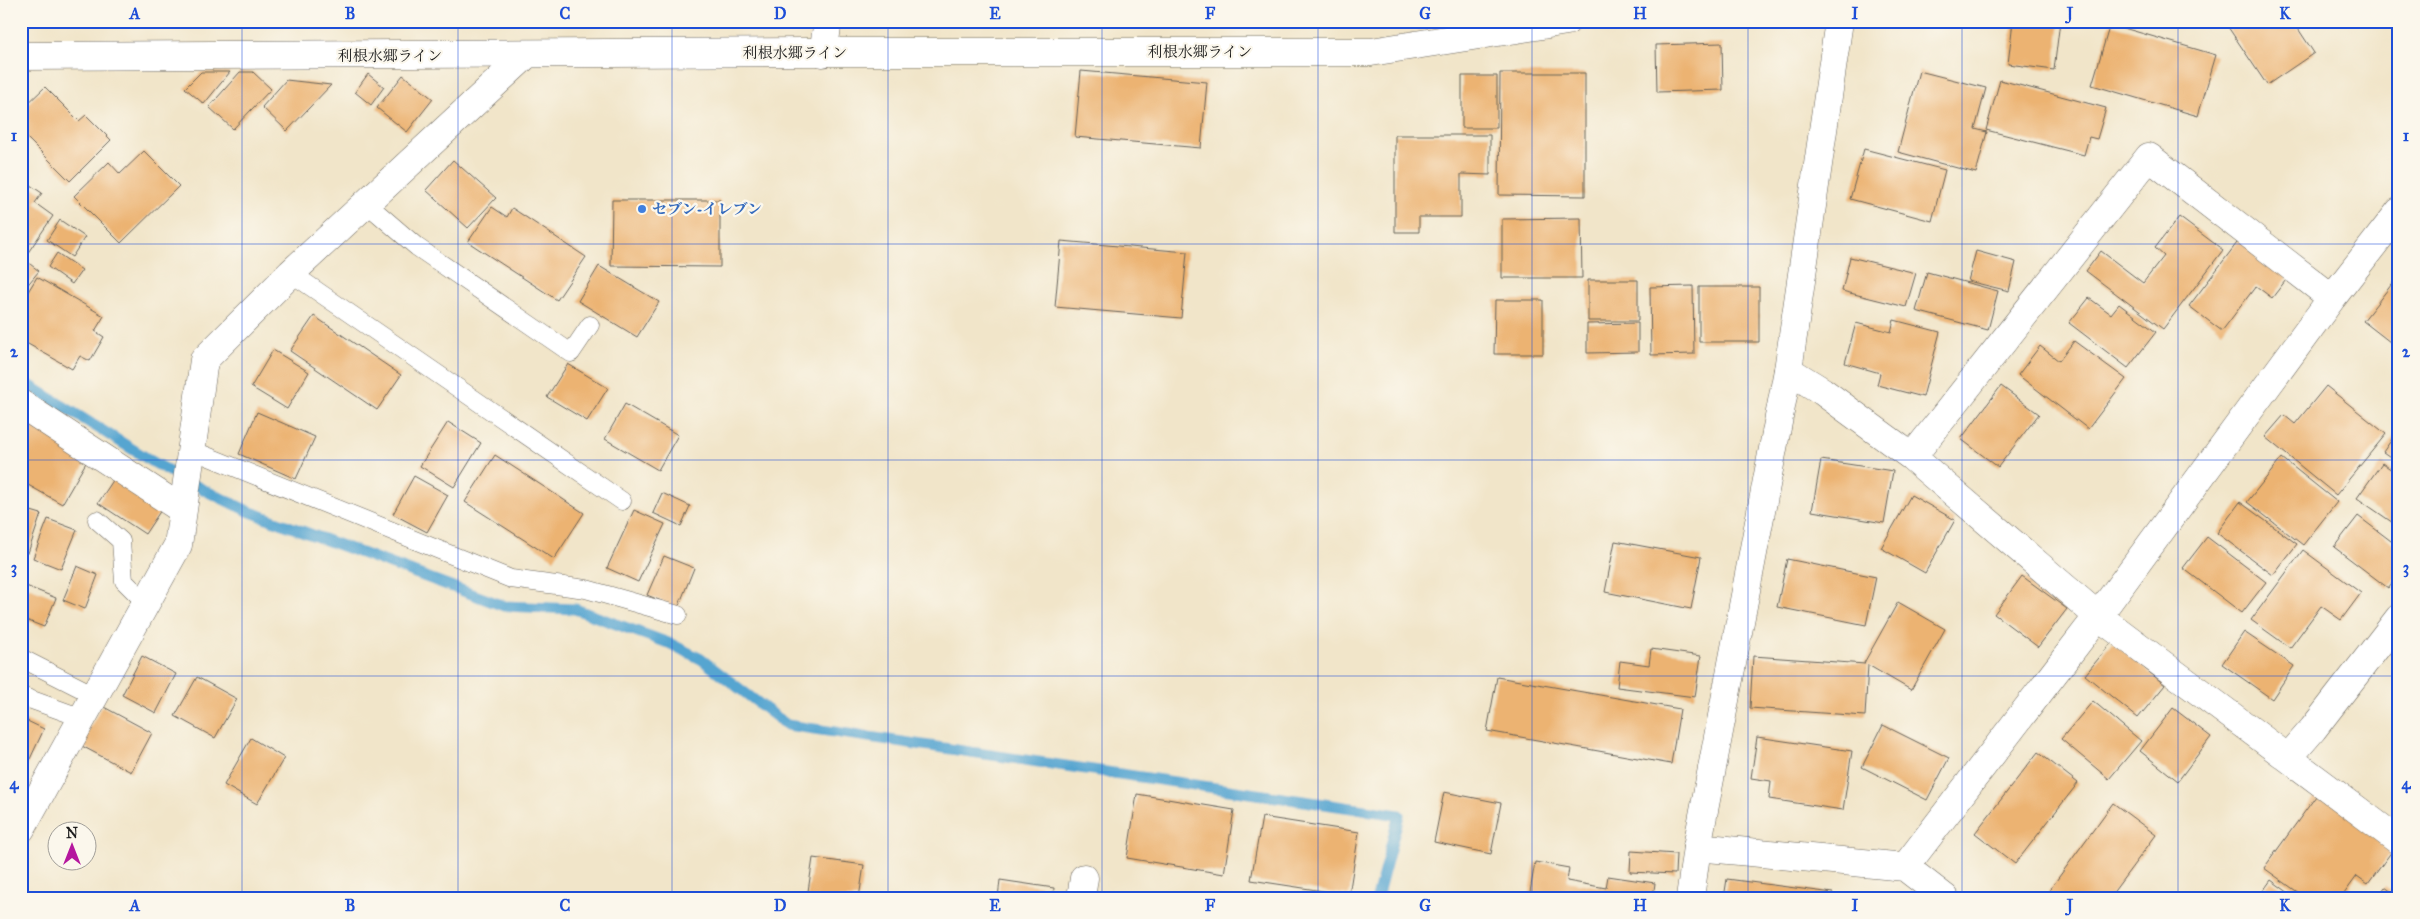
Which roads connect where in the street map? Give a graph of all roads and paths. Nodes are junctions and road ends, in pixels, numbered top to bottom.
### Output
1 (828, 21) edge
2 (1567, 21) edge
3 (1839, 21) edge
4 (823, 53) junction
5 (526, 55) junction
6 (21, 56) edge
7 (366, 203) junction
8 (2399, 212) edge
9 (291, 273) junction
10 (2332, 298) junction
11 (590, 325) dead end
12 (1788, 370) junction
13 (21, 404) edge
14 (192, 455) junction
15 (1912, 457) junction
16 (622, 501) dead end
17 (185, 502) junction
18 (97, 520) dead end
19 (148, 604) junction
20 (678, 615) dead end
21 (2098, 616) junction
22 (2399, 618) edge
23 (21, 658) edge
24 (21, 696) edge
25 (88, 707) junction
26 (2288, 758) junction
27 (21, 829) edge
28 (2399, 841) edge
29 (1696, 847) junction
30 (1905, 867) junction
31 (1690, 898) edge
32 (1945, 898) edge

1 - 4 main road
2 - 4 main road, 利根水郷ライン
3 - 12 main road
4 - 5 main road, 利根水郷ライン
5 - 6 main road, 利根水郷ライン
5 - 7 main road
7 - 9 main road
7 - 11 lane
8 - 10 main road
9 - 14 main road
9 - 16 lane
10 - 15 main road
10 - 21 main road
12 - 15 main road
12 - 29 main road
13 - 17 main road
14 - 17 main road
14 - 20 lane
15 - 21 main road
17 - 19 main road
18 - 19 lane
19 - 25 main road
21 - 26 main road
21 - 30 main road
22 - 26 main road
23 - 25 lane
24 - 25 lane
25 - 27 main road
26 - 28 main road
29 - 30 main road
29 - 31 main road
30 - 32 main road

